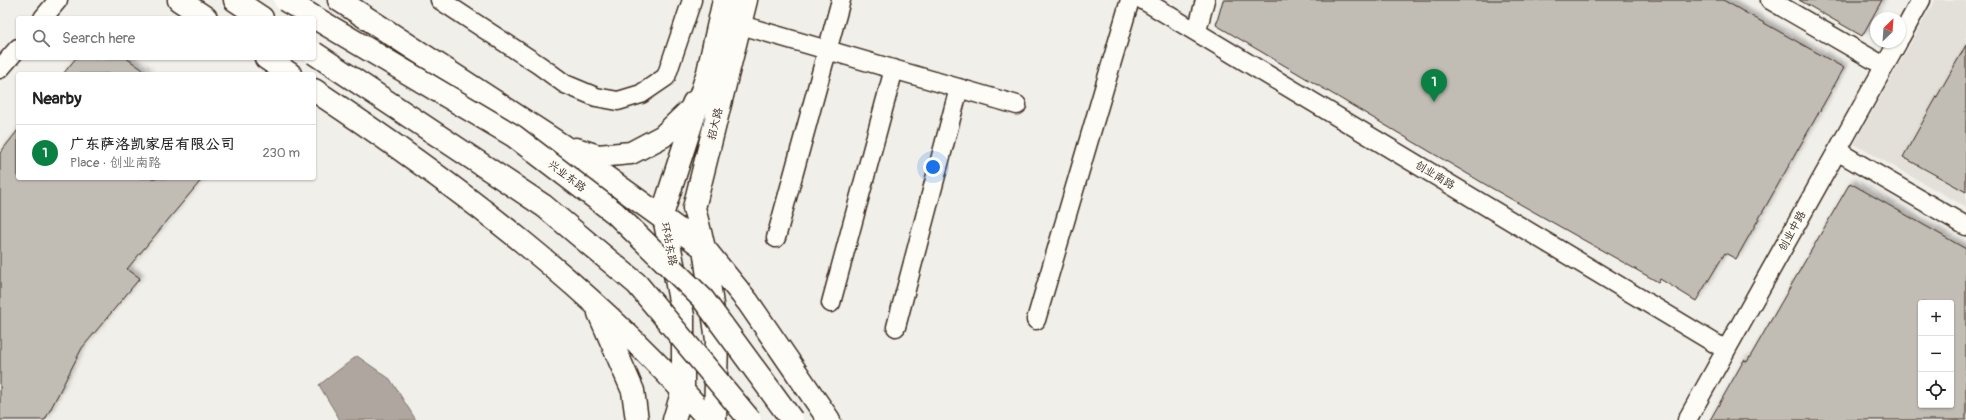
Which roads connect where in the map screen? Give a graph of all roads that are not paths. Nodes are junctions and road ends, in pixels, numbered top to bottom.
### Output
1 (58, 0) edge
2 (179, 0) edge
3 (235, 0) edge
4 (285, 0) edge
5 (339, 0) edge
6 (440, 0) edge
7 (692, 0) edge
8 (840, 0) edge
9 (1130, 0) edge
10 (1143, 0) edge
11 (1205, 0) edge
12 (1770, 0) edge
13 (1921, 0) edge
14 (735, 7) edge
15 (45, 16) edge
16 (203, 16) edge
17 (259, 16) edge
18 (312, 16) edge
19 (316, 18) edge
20 (1906, 27) edge
21 (1197, 31) junction
22 (1894, 48) edge
23 (16, 50) edge
24 (828, 50) junction
25 (316, 54) edge
26 (269, 60) edge
27 (1884, 66) junction
28 (0, 69) edge
29 (894, 69) junction
30 (287, 72) edge
31 (708, 72) junction
32 (959, 88) junction
33 (316, 91) edge
34 (1017, 105) dead end
35 (563, 146) junction
36 (1837, 151) junction
37 (664, 219) junction
38 (1966, 226) edge
39 (776, 238) dead end
40 (704, 248) junction
41 (594, 302) junction
42 (831, 302) dead end
43 (1036, 320) dead end
44 (896, 327) dead end
45 (1726, 350) junction
46 (683, 390) junction
47 (637, 420) edge
48 (674, 420) edge
49 (709, 420) edge
50 (715, 420) edge
51 (750, 420) edge
52 (792, 420) edge
53 (829, 420) edge
54 (1687, 420) edge

1 - 15 street
2 - 16 main road
3 - 17 main road
4 - 18 main road, 兴业东路, bridge
5 - 35 main road
6 - 7 street
8 - 24 street
9 - 43 street
10 - 21 street, 创业南路
11 - 21 street
12 - 27 street
13 - 20 street
14 - 24 street
14 - 31 main road
14 - 40 main road, 招大路
19 - 52 main road, 兴业东路, bridge
21 - 45 street, 创业南路
22 - 27 street, 创业中路
23 - 28 street
24 - 29 street
24 - 39 street
25 - 51 main road, bridge
26 - 30 main road
27 - 36 street, 创业中路
29 - 32 street
29 - 42 street
31 - 35 main road
31 - 37 main road, 环站东路
32 - 34 street
32 - 44 street
33 - 41 main road
35 - 37 main road
36 - 38 street
36 - 45 street, 创业中路
37 - 40 main road
37 - 46 main road, 环站东路
40 - 50 main road
40 - 53 main road
41 - 46 main road
41 - 47 main road
45 - 54 street, 创业中路
46 - 48 main road, 环站东路
46 - 49 main road

